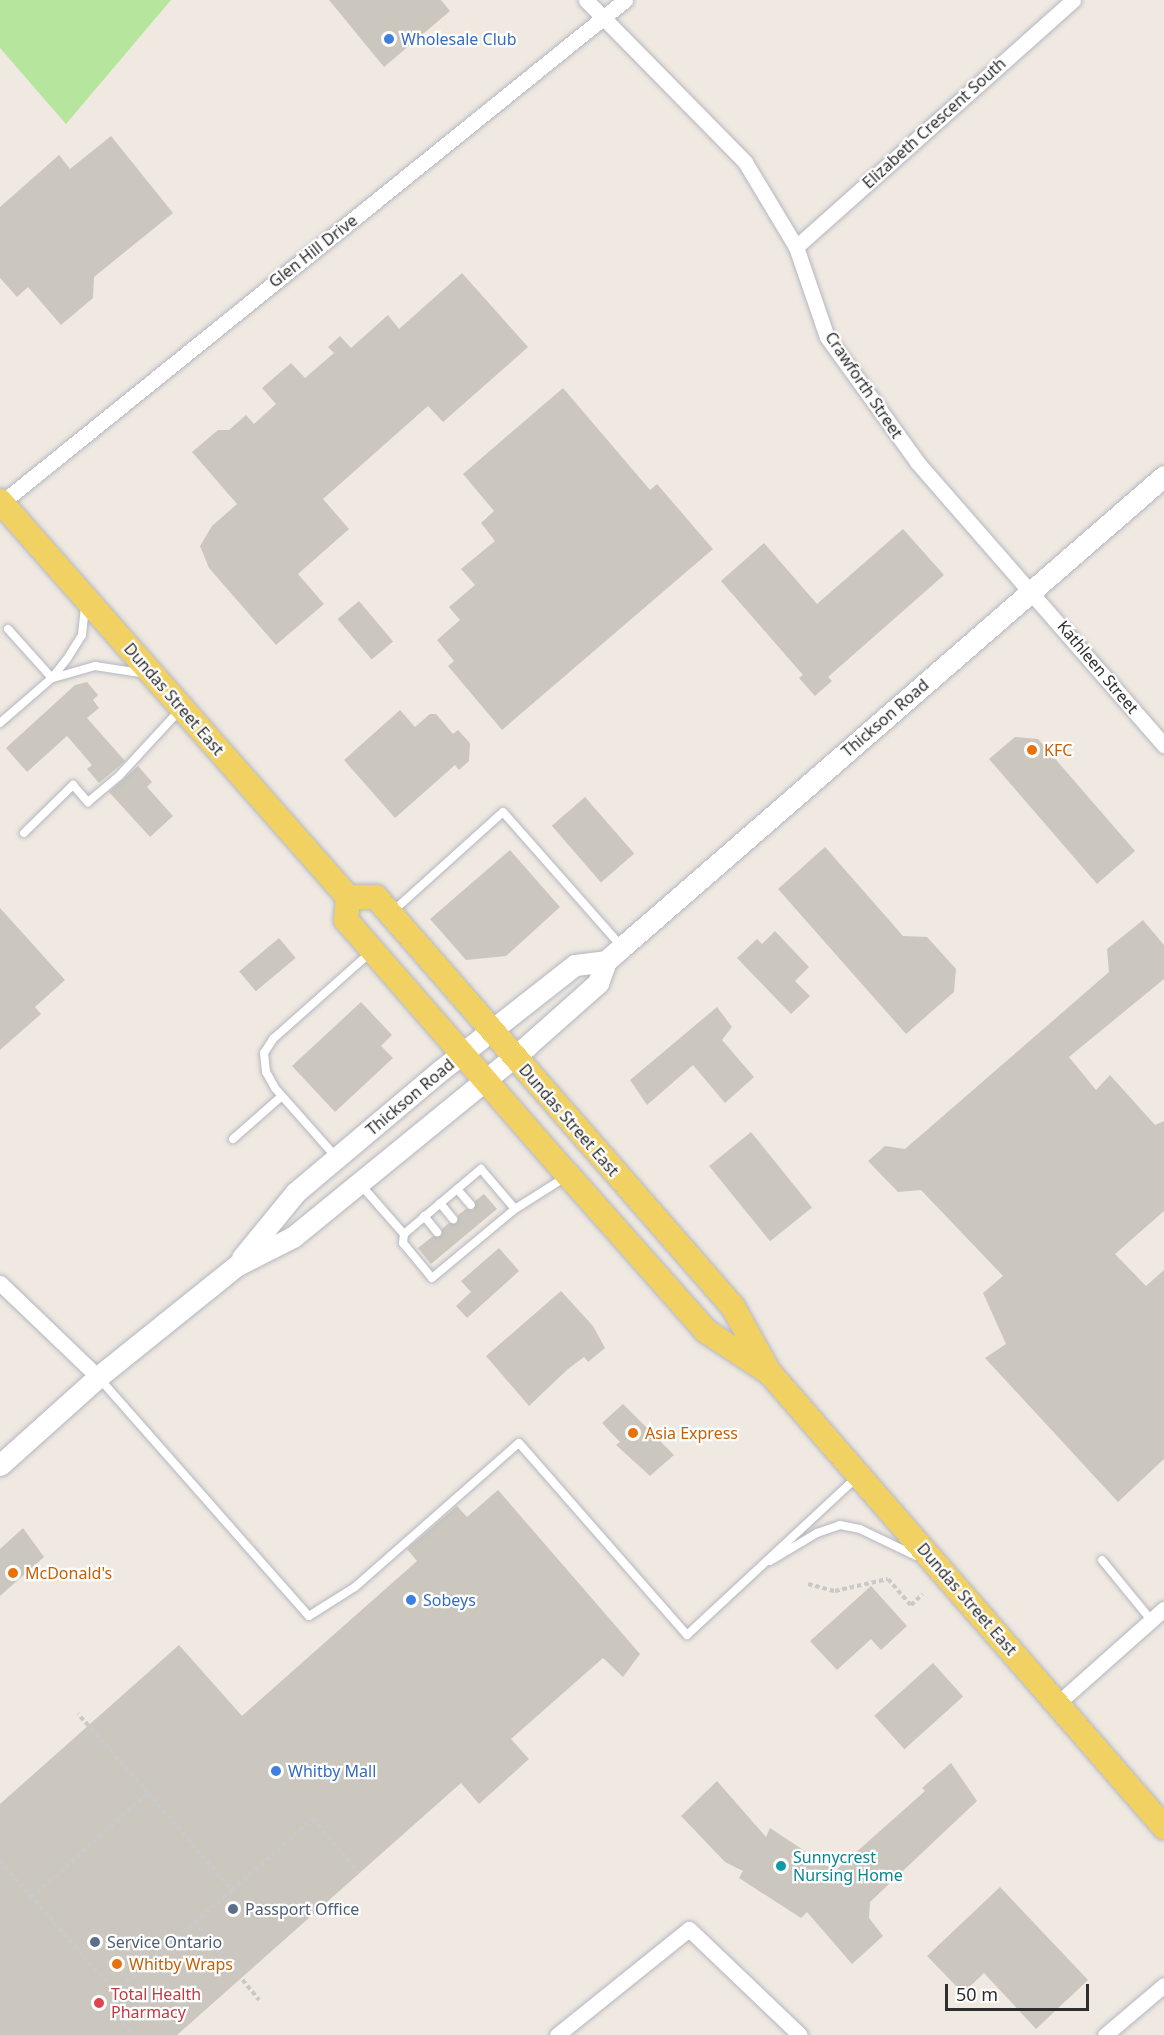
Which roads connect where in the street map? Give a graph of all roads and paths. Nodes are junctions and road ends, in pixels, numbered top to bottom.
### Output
1 (586, 0) edge
2 (625, 0) edge
3 (1073, 0) edge
4 (602, 20) junction
5 (796, 247) junction
6 (1164, 476) edge
7 (0, 503) edge
8 (1032, 590) junction
9 (82, 594) junction
10 (8, 629) dead end
11 (52, 678) junction
12 (158, 681) junction
13 (182, 708) junction
14 (1, 719) edge
15 (1164, 745) edge
16 (24, 833) dead end
17 (348, 897) junction
18 (390, 914) junction
19 (622, 947) junction
20 (373, 950) junction
21 (606, 961) junction
22 (491, 1031) junction
23 (463, 1053) junction
24 (513, 1056) junction
25 (485, 1079) junction
26 (282, 1096) junction
27 (233, 1139) dead end
28 (337, 1158) junction
29 (568, 1175) junction
30 (359, 1182) junction
31 (457, 1189) junction
32 (440, 1203) junction
33 (471, 1205) dead end
34 (515, 1209) junction
35 (424, 1216) junction
36 (453, 1220) dead end
37 (484, 1220) dead end
38 (490, 1229) junction
39 (437, 1232) dead end
40 (404, 1234) junction
41 (466, 1235) dead end
42 (473, 1244) junction
43 (451, 1248) dead end
44 (458, 1256) junction
45 (236, 1266) junction
46 (0, 1283) edge
47 (769, 1372) junction
48 (98, 1377) junction
49 (0, 1465) edge
50 (859, 1476) junction
51 (1102, 1560) dead end
52 (766, 1563) junction
53 (942, 1570) junction
54 (808, 1584) dead end
55 (923, 1593) dead end
56 (1164, 1610) edge
57 (1152, 1621) junction
58 (1058, 1703) junction
59 (78, 1714) dead end
60 (148, 1793) junction
61 (1164, 1827) edge
62 (0, 1861) edge
63 (359, 1873) dead end
64 (232, 1890) junction
65 (32, 1897) junction
66 (195, 1922) junction
67 (1164, 1985) edge
68 (115, 1992) junction
69 (259, 2000) dead end
70 (134, 2035) edge
71 (557, 2035) edge
72 (800, 2035) edge
73 (1105, 2035) edge

1 - 4 street, Crawforth Street
2 - 4 street, Glen Hill Drive
3 - 5 street, Elizabeth Crescent South
4 - 5 street, Crawforth Street
4 - 7 street, Glen Hill Drive
5 - 8 street, Crawforth Street
6 - 8 main road, Thickson Road
7 - 9 main road, Dundas Street East
8 - 15 street, Kathleen Street
8 - 19 main road, Thickson Road
9 - 11 lane
9 - 12 main road, Dundas Street East
10 - 11 lane
11 - 12 lane
11 - 14 lane
12 - 13 main road, Dundas Street East
13 - 16 lane
13 - 17 main road, Dundas Street East
17 - 18 main road, Dundas Street East
17 - 20 main road, Dundas Street East
18 - 19 lane
18 - 22 main road, Dundas Street East
19 - 21 main road, Thickson Road
20 - 23 main road, Dundas Street East
20 - 26 lane
21 - 22 main road, Thickson Road
21 - 24 main road, Thickson Road
22 - 23 main road, Thickson Road
22 - 24 main road, Dundas Street East
23 - 25 main road, Dundas Street East
23 - 28 main road, Thickson Road
24 - 25 main road, Thickson Road
24 - 47 main road, Dundas Street East
25 - 29 main road, Dundas Street East
25 - 30 main road, Thickson Road
26 - 27 lane
26 - 28 lane
28 - 45 main road, Thickson Road
29 - 34 lane
29 - 47 main road, Dundas Street East
30 - 40 lane
30 - 45 main road, Thickson Road
31 - 32 lane
31 - 33 lane
31 - 34 lane
32 - 35 lane
32 - 36 lane
34 - 38 lane
35 - 39 lane
35 - 40 lane
37 - 38 lane
38 - 42 lane
40 - 44 lane
41 - 42 lane
42 - 44 lane
43 - 44 lane
45 - 48 main road, Thickson Road
46 - 48 street
47 - 50 main road, Dundas Street East
48 - 49 main road, Thickson Road
48 - 52 lane
50 - 52 lane
50 - 53 main road, Dundas Street East
51 - 57 lane
52 - 53 lane
53 - 58 main road, Dundas Street East
54 - 55 path
56 - 57 street
57 - 58 street
58 - 61 main road, Dundas Street East
59 - 60 path
60 - 64 path
60 - 65 path
62 - 65 path
63 - 64 path
64 - 66 path
65 - 68 path
66 - 68 path
66 - 69 path
67 - 73 street
68 - 70 path
71 - 72 street

